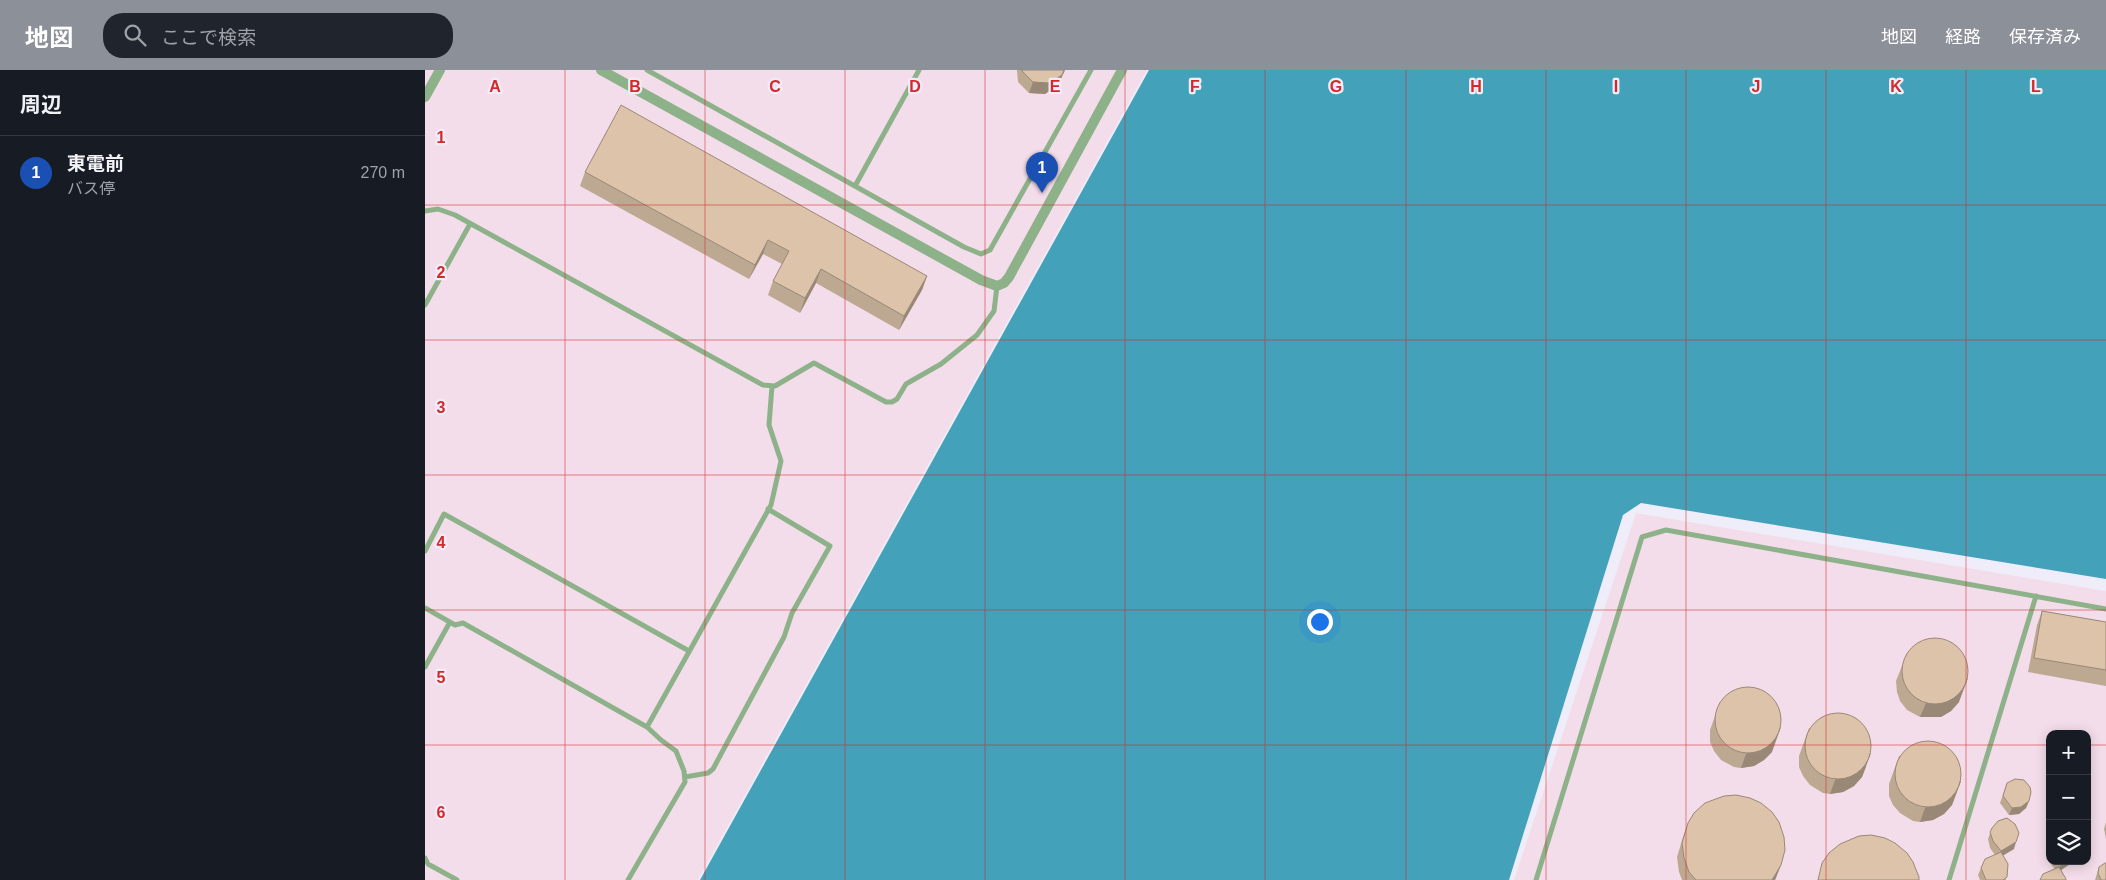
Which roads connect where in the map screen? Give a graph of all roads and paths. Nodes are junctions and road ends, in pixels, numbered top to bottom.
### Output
1 (440, 70) edge
2 (601, 70) edge
3 (647, 70) edge
4 (662, 70) edge
5 (919, 70) edge
6 (1091, 70) edge
7 (1122, 70) edge
8 (658, 76) junction
9 (425, 97) edge
10 (855, 186) junction
11 (425, 211) edge
12 (470, 224) junction
13 (997, 286) junction
14 (425, 305) edge
15 (772, 386) junction
16 (768, 510) junction
17 (425, 550) edge
18 (2036, 596) junction
19 (425, 608) edge
20 (2106, 609) edge
21 (450, 622) junction
22 (689, 651) junction
23 (425, 667) edge
24 (647, 727) junction
25 (685, 777) junction
26 (425, 858) edge
27 (457, 880) edge
28 (629, 880) edge
29 (1536, 880) edge
30 (1949, 880) edge

1 - 9 street
2 - 13 street
3 - 8 lane
4 - 8 lane
5 - 10 lane
6 - 10 lane
7 - 13 street
8 - 10 lane
11 - 12 lane
12 - 14 lane
12 - 15 lane
13 - 15 lane
15 - 16 lane
16 - 22 lane
16 - 25 lane
17 - 22 lane
18 - 20 lane
18 - 29 lane
18 - 30 lane
19 - 21 lane
21 - 23 lane
21 - 24 lane
22 - 24 lane
24 - 25 lane
25 - 28 lane
26 - 27 lane

